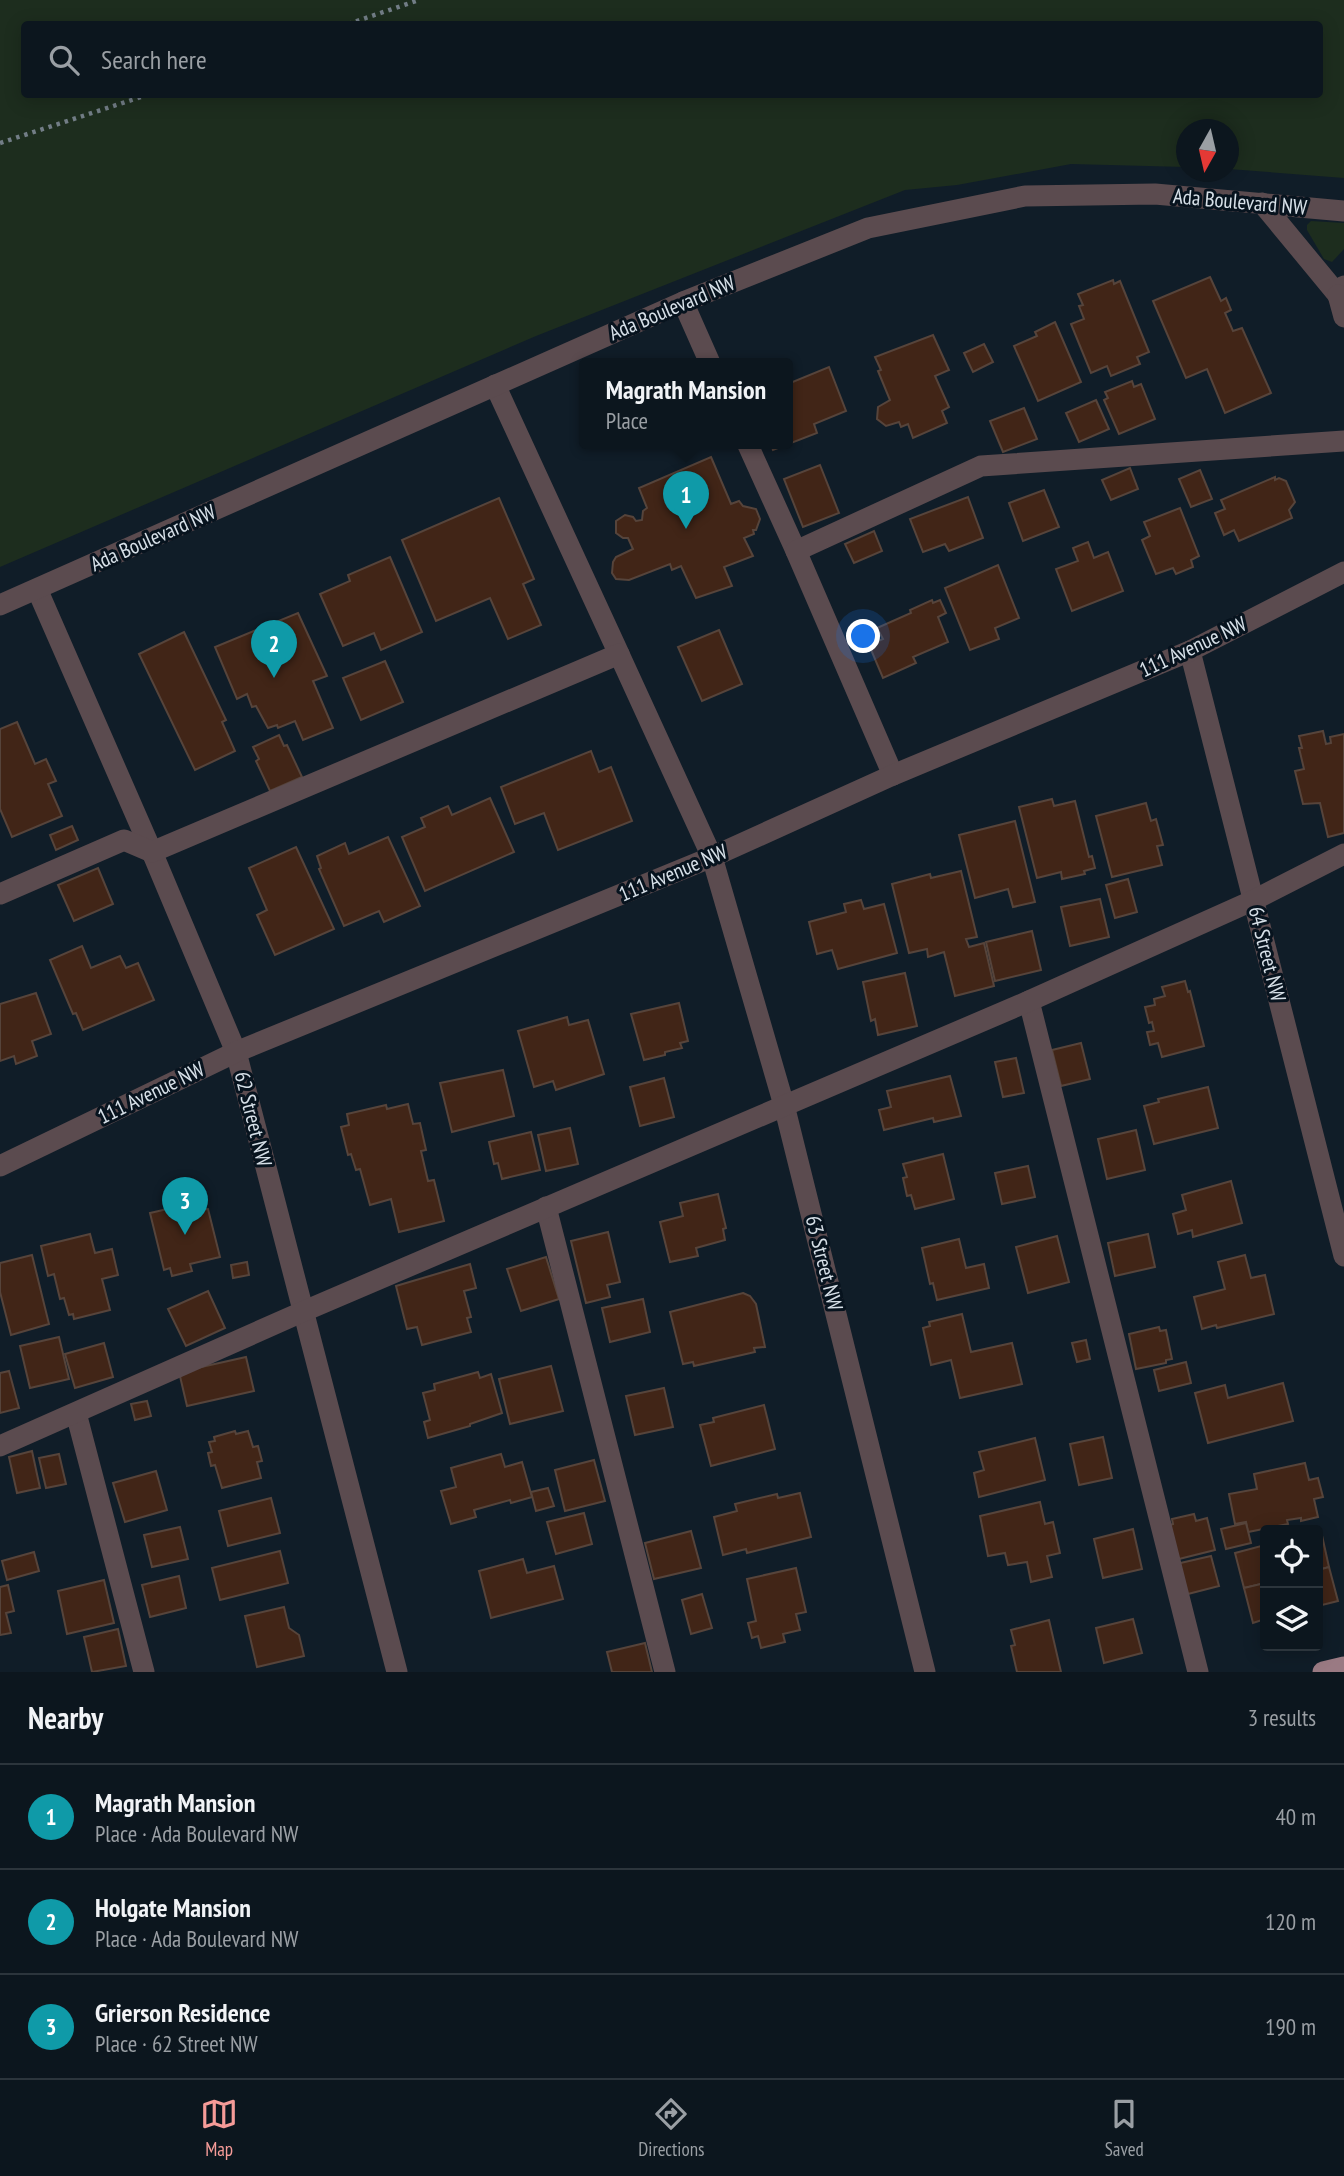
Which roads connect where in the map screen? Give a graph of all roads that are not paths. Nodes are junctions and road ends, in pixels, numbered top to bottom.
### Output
1 (1262, 203) junction
2 (1344, 211) edge
3 (1341, 290) edge
4 (683, 302) junction
5 (1344, 317) edge
6 (708, 358) edge
7 (495, 385) junction
8 (1344, 441) edge
9 (750, 449) edge
10 (796, 551) junction
11 (1344, 572) edge
12 (37, 590) junction
13 (0, 605) edge
14 (1190, 651) junction
15 (619, 654) junction
16 (893, 775) junction
17 (152, 852) junction
18 (1344, 854) edge
19 (712, 857) junction
20 (0, 894) edge
21 (1254, 900) junction
22 (1029, 1001) junction
23 (236, 1052) junction
24 (784, 1105) junction
25 (0, 1166) edge
26 (546, 1207) junction
27 (1344, 1256) edge
28 (302, 1312) junction
29 (75, 1413) junction
30 (0, 1446) edge
31 (1344, 1667) edge
32 (144, 1672) edge
33 (397, 1672) edge
34 (665, 1672) edge
35 (925, 1672) edge
36 (1198, 1672) edge
37 (1323, 1672) edge

1 - 2 street, Ada Boulevard NW
1 - 3 street
1 - 4 street, Ada Boulevard NW
3 - 5 street
4 - 6 street
4 - 7 street, Ada Boulevard NW
7 - 12 street, Ada Boulevard NW
7 - 15 street, 63 Street NW
8 - 10 street
9 - 10 street
10 - 16 street
11 - 14 street, 111 Avenue NW
12 - 13 street, Ada Boulevard NW
12 - 17 street, 62 Street NW
14 - 16 street, 111 Avenue NW
14 - 21 street, 64 Street NW
15 - 17 street
15 - 19 street, 63 Street NW
16 - 19 street, 111 Avenue NW
17 - 20 street
17 - 23 street, 62 Street NW
18 - 21 street
19 - 23 street, 111 Avenue NW
19 - 24 street, 63 Street NW
21 - 22 street
21 - 27 street, 64 Street NW
22 - 24 street
22 - 36 street
23 - 25 street, 111 Avenue NW
23 - 28 street, 62 Street NW
24 - 26 street
24 - 35 street, 63 Street NW
26 - 28 street
26 - 34 street
28 - 29 street
28 - 33 street, 62 Street NW
29 - 30 street
29 - 32 street
31 - 37 main road

